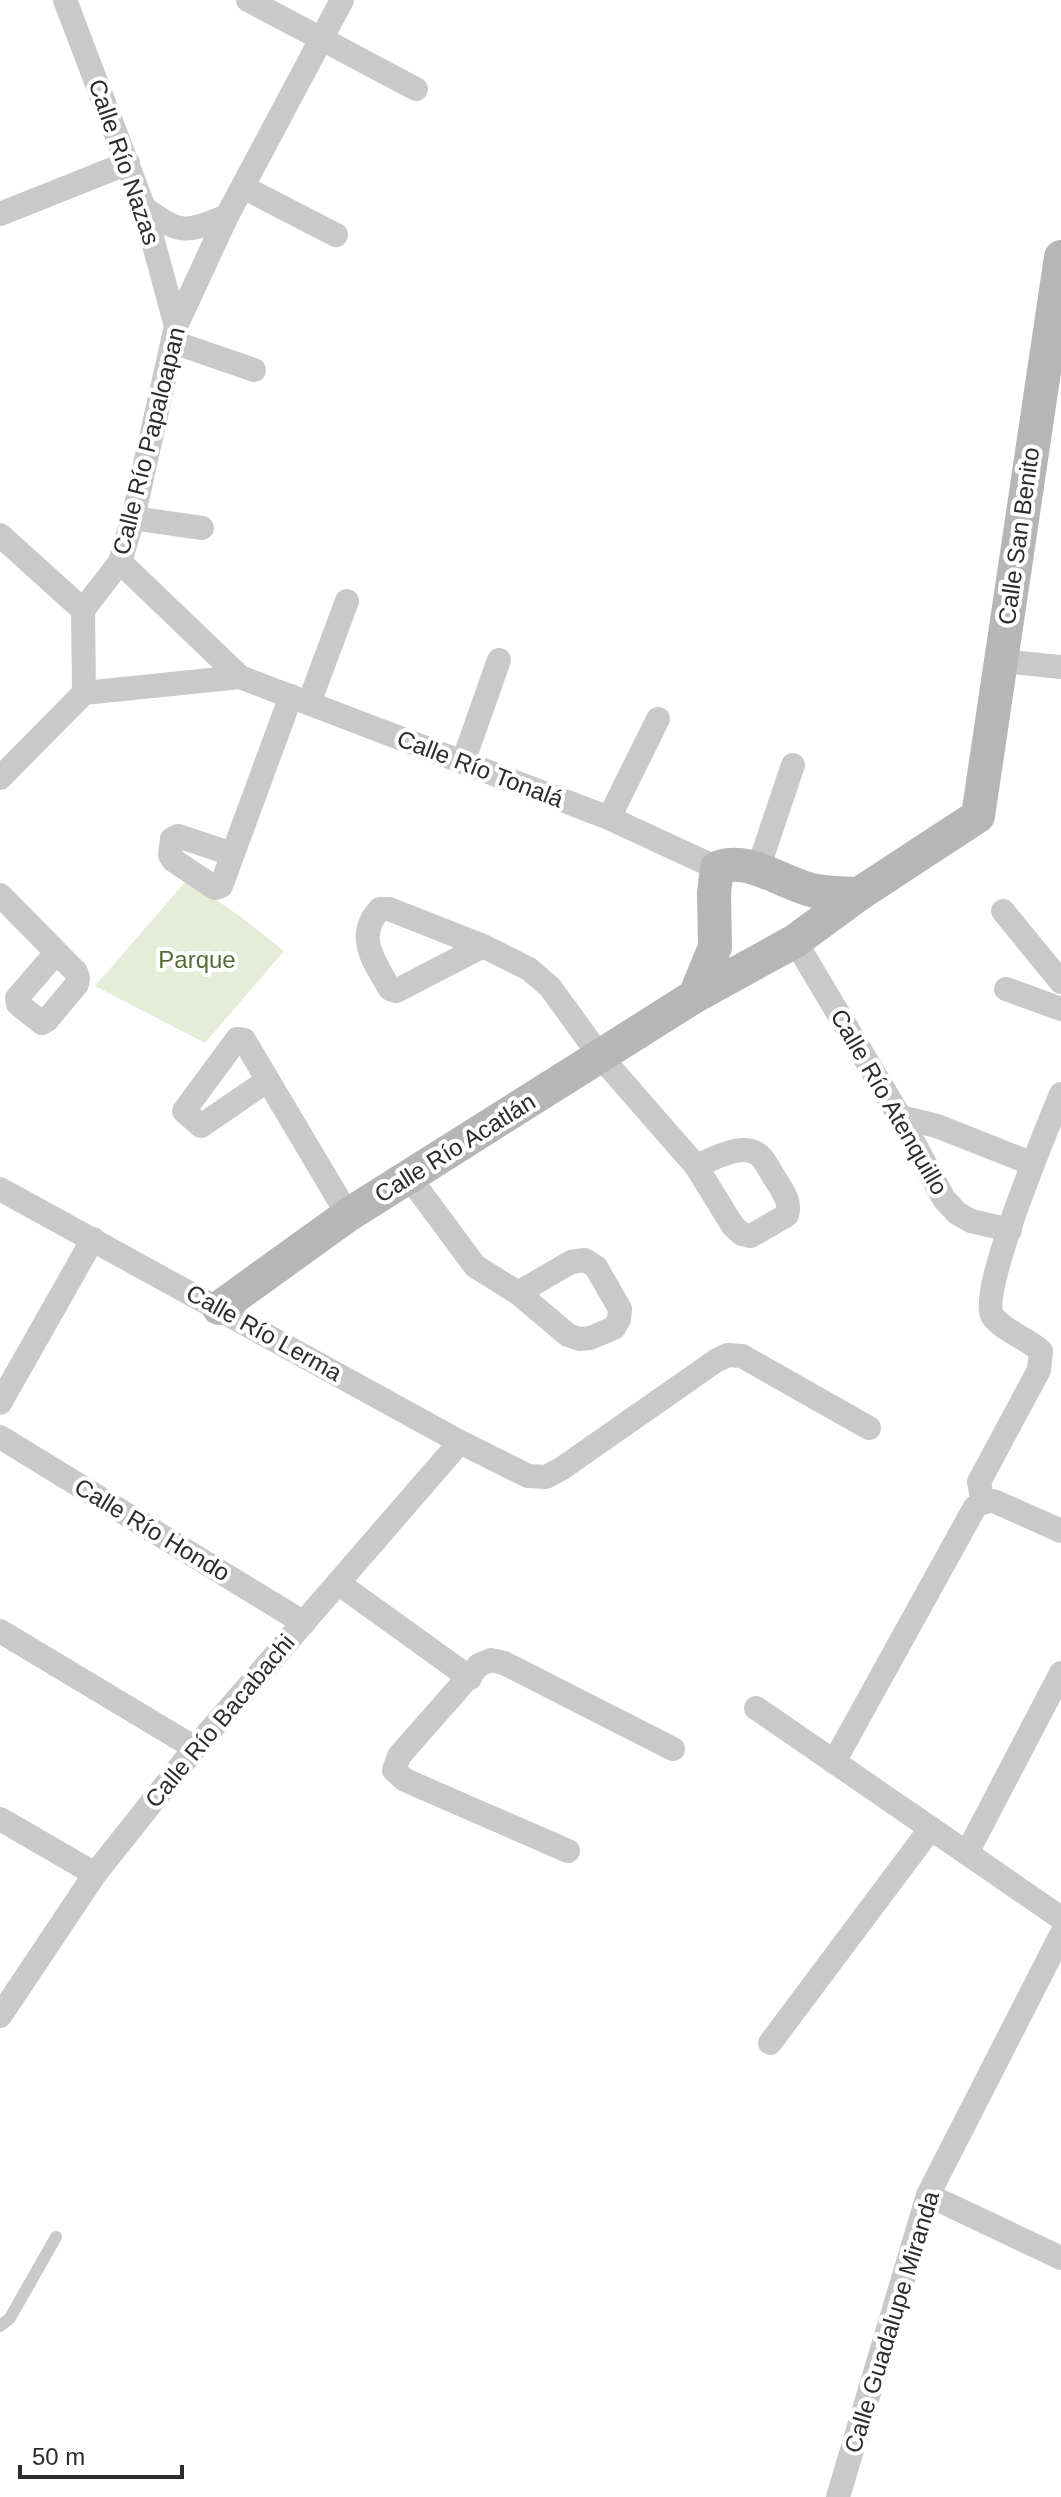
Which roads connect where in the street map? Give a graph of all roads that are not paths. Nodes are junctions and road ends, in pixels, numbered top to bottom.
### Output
1 (65, 0) edge
2 (248, 0) edge
3 (342, 0) edge
4 (320, 37) junction
5 (416, 89) dead end
6 (128, 163) junction
7 (243, 187) junction
8 (144, 208) junction
9 (0, 214) edge
10 (227, 216) junction
11 (336, 235) dead end
12 (1061, 257) edge
13 (174, 334) junction
14 (254, 370) dead end
15 (133, 518) junction
16 (202, 528) dead end
17 (0, 535) edge
18 (120, 562) junction
19 (347, 601) dead end
20 (83, 610) junction
21 (499, 660) dead end
22 (1001, 661) junction
23 (1061, 667) edge
24 (240, 677) junction
25 (84, 693) junction
26 (300, 700) junction
27 (658, 719) dead end
28 (463, 762) junction
29 (793, 765) dead end
30 (0, 778) edge
31 (978, 816) joint
32 (609, 818) junction
33 (232, 854) dead end
34 (717, 868) junction
35 (758, 869) junction
36 (810, 890) junction
37 (859, 894) junction
38 (0, 895) edge
39 (1003, 911) dead end
40 (806, 932) junction
41 (483, 946) junction
42 (715, 947) junction
43 (56, 953) junction
44 (747, 969) junction
45 (1061, 982) edge
46 (1006, 989) dead end
47 (695, 996) junction
48 (1061, 1009) edge
49 (600, 1056) junction
50 (268, 1080) dead end
51 (1061, 1094) edge
52 (900, 1117) junction
53 (1033, 1164) junction
54 (696, 1166) dead end
55 (409, 1177) junction
56 (0, 1189) edge
57 (348, 1215) junction
58 (1010, 1230) junction
59 (93, 1239) junction
60 (518, 1293) dead end
61 (219, 1308) junction
62 (0, 1403) edge
63 (869, 1428) dead end
64 (0, 1437) edge
65 (460, 1442) junction
66 (983, 1503) junction
67 (1061, 1531) edge
68 (338, 1583) junction
69 (304, 1623) junction
70 (0, 1631) edge
71 (1061, 1673) edge
72 (470, 1678) junction
73 (756, 1708) dead end
74 (195, 1748) junction
75 (673, 1749) dead end
76 (834, 1762) junction
77 (0, 1819) edge
78 (931, 1828) junction
79 (568, 1851) dead end
80 (967, 1853) junction
81 (95, 1874) junction
82 (1061, 1918) edge
83 (1061, 1935) edge
84 (2, 2006) edge
85 (770, 2043) dead end
86 (928, 2195) junction
87 (56, 2237) dead end
88 (1061, 2258) edge
89 (0, 2326) edge
90 (838, 2497) edge

1 - 6 street, Calle Río Nazas
2 - 4 street
3 - 4 street, Calle Río Papaloapan
4 - 5 street
4 - 7 street, Calle Río Papaloapan
6 - 8 street, Calle Río Nazas
6 - 9 street
7 - 10 street, Calle Río Papaloapan
7 - 11 street
8 - 10 street
8 - 13 street, Calle Río Nazas
10 - 13 street, Calle Río Papaloapan
12 - 22 street, Calle San Benito
13 - 14 street
13 - 15 street, Calle Río Papaloapan
15 - 16 street
15 - 18 street, Calle Río Papaloapan
17 - 20 street
18 - 20 street, Calle Río Papaloapan
18 - 24 street, Calle Río Tonalá
19 - 26 street
20 - 25 street
21 - 28 street
22 - 23 street
22 - 31 street, Calle San Benito
24 - 25 street, Calle Río Tonalá
24 - 26 street, Calle Río Tonalá
25 - 30 street
26 - 28 street, Calle Río Tonalá
26 - 33 street
27 - 32 street
28 - 32 street, Calle Río Tonalá
29 - 35 street
31 - 37 street, Calle Río Acatlán
32 - 34 street, Calle Río Tonalá
34 - 35 street
34 - 42 street
35 - 36 street
36 - 37 street
36 - 40 street
37 - 40 street, Calle Río Acatlán
38 - 43 street
39 - 45 street
40 - 44 street, Calle Río Acatlán
40 - 52 street, Calle Río Atenquillo
41 - 41 street
41 - 49 street
42 - 44 street
42 - 47 street
43 - 43 street
44 - 47 street, Calle Río Acatlán
46 - 48 street
47 - 49 street, Calle Río Acatlán
49 - 54 street
49 - 55 street, Calle Río Acatlán
50 - 57 street
51 - 53 street
52 - 53 street
52 - 58 street, Calle Río Atenquillo
53 - 58 street
55 - 57 street, Calle Río Acatlán
55 - 60 street
56 - 59 street, Calle Río Lerma
57 - 61 street, Calle Río Acatlán
58 - 66 street
59 - 61 street, Calle Río Lerma
59 - 62 street
61 - 65 street, Calle Río Lerma
63 - 65 street, Calle Río Lerma
64 - 69 street, Calle Río Hondo
65 - 68 street, Calle Río Bacabachi
66 - 67 street
66 - 76 street
68 - 69 street, Calle Río Bacabachi
68 - 72 street
69 - 74 street, Calle Río Bacabachi
70 - 74 street
71 - 80 street
72 - 75 street
72 - 79 street
73 - 76 street
74 - 81 street, Calle Río Bacabachi
76 - 78 street
77 - 81 street
78 - 80 street
78 - 85 street
80 - 82 street
81 - 84 street, Calle Río Bacabachi
83 - 86 street, Calle Guadalupe Miranda
86 - 88 street
86 - 90 street, Calle Guadalupe Miranda
87 - 89 lane

